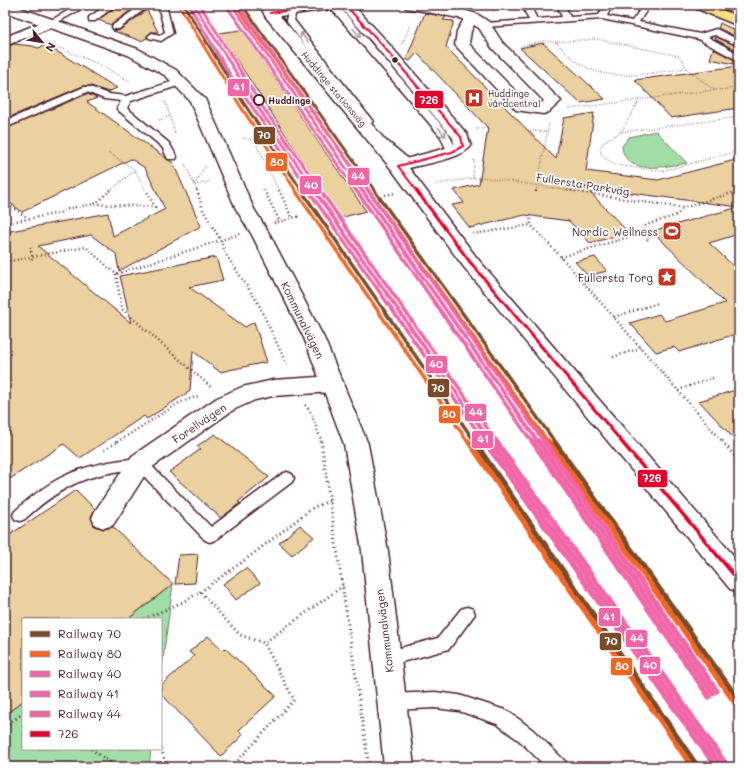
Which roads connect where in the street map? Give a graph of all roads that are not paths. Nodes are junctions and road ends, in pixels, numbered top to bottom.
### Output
1 (84, 5) edge
2 (112, 5) edge
3 (146, 5) edge
4 (162, 5) edge
5 (330, 5) edge
6 (345, 5) edge
7 (411, 5) edge
8 (526, 5) edge
9 (560, 5) edge
10 (608, 5) edge
11 (645, 5) edge
12 (700, 5) edge
13 (725, 5) edge
14 (5, 7) edge
15 (290, 8) edge
16 (269, 9) edge
17 (739, 11) edge
18 (602, 17) junction
19 (92, 19) dead end
20 (567, 19) junction
21 (478, 21) junction
22 (677, 21) dead end
23 (534, 22) junction
24 (739, 22) edge
25 (50, 23) junction
26 (634, 23) junction
27 (116, 27) dead end
28 (671, 31) junction
29 (152, 36) dead end
30 (701, 37) junction
31 (5, 42) edge
32 (739, 43) edge
33 (739, 58) edge
34 (181, 82) junction
35 (78, 83) dead end
36 (87, 89) junction
37 (127, 99) junction
38 (5, 125) edge
39 (452, 152) junction
40 (172, 157) dead end
41 (403, 165) junction
42 (333, 384) junction
43 (140, 462) junction
44 (287, 478) dead end
45 (20, 515) dead end
46 (104, 518) dead end
47 (739, 581) edge
48 (467, 614) dead end
49 (387, 658) junction
50 (392, 702) junction
51 (399, 767) edge
52 (558, 767) edge

1 - 25 lane
2 - 19 lane
3 - 27 lane
4 - 29 lane
5 - 15 street
5 -> 39 lane
6 - 39 street
7 - 21 street
8 - 23 lane
9 - 20 lane
10 - 18 lane
11 - 26 lane
12 - 24 main road
13 - 17 main road
14 - 25 street, Kommunalvägen
15 - 16 street
41 -> 15 lane
16 - 41 street, Huddinge stationsväg
18 - 20 lane
18 - 26 lane
20 - 23 lane
21 - 21 street
21 - 23 lane
22 - 28 lane
25 - 31 street
25 - 34 street, Kommunalvägen
26 - 28 lane
28 - 30 lane
30 - 32 lane
30 - 33 lane
34 - 37 lane
34 - 42 street, Kommunalvägen
35 - 36 lane
36 - 37 lane
36 - 38 lane
37 - 40 lane
39 - 41 street
41 - 47 street, Huddinge stationsväg
42 - 43 street, Forellvägen
42 - 49 street, Kommunalvägen
43 - 44 lane
43 - 45 lane
43 - 46 street
48 - 49 lane
49 - 50 street, Kommunalvägen
50 - 51 street, Kommunalvägen
50 - 52 lane

